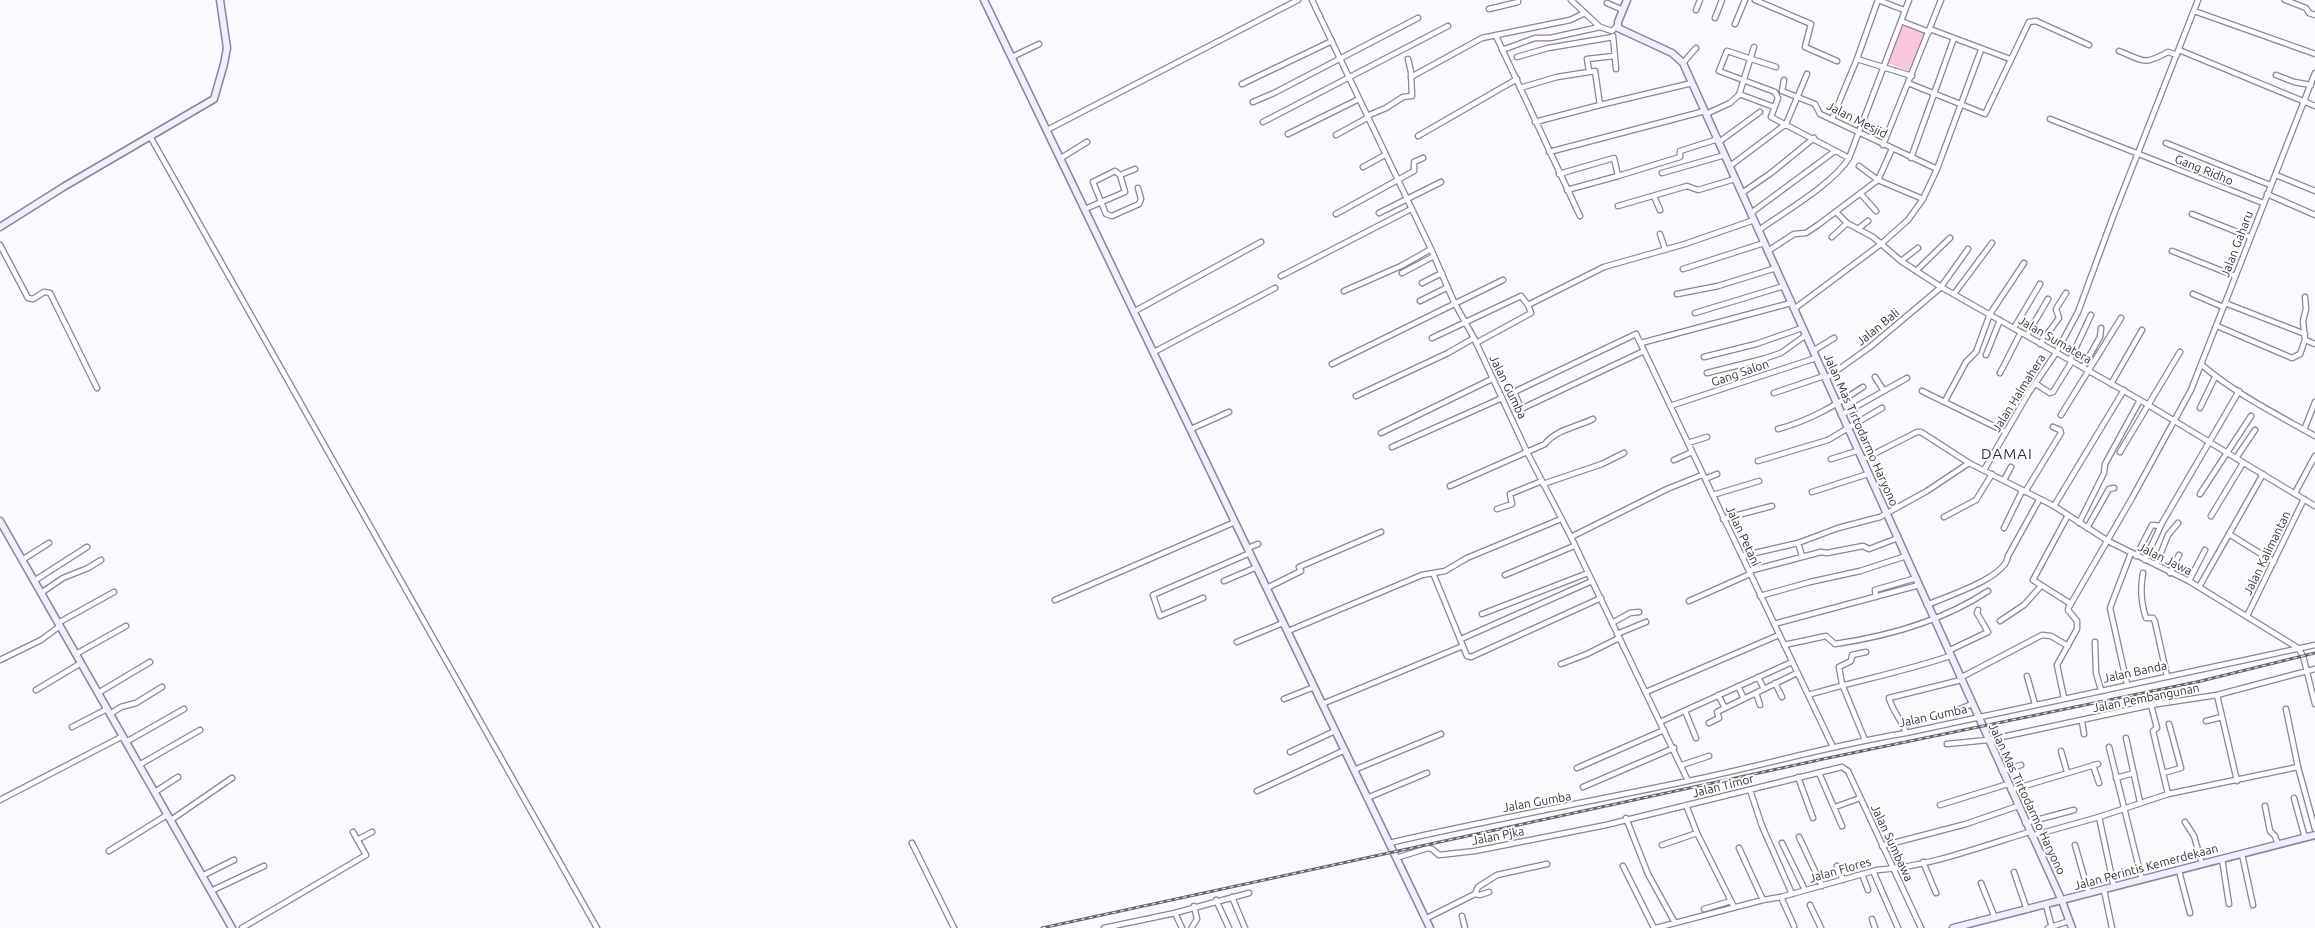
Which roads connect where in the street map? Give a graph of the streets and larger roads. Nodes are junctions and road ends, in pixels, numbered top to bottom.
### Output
1 (220, 0) edge
2 (984, 0) edge
3 (1298, 0) edge
4 (1312, 0) edge
5 (1518, 0) edge
6 (1571, 0) edge
7 (1627, 0) edge
8 (1700, 0) edge
9 (1722, 0) edge
10 (1745, 0) edge
11 (1755, 0) edge
12 (1878, 0) edge
13 (1909, 0) edge
14 (1940, 0) edge
15 (2198, 0) edge
16 (2284, 0) edge
17 (1608, 4) dead end
18 (1489, 9) dead end
19 (1623, 10) junction
20 (1696, 10) dead end
21 (1904, 10) junction
22 (2194, 11) junction
23 (1585, 13) junction
24 (2315, 15) edge
25 (1418, 18) dead end
26 (1715, 18) dead end
27 (1901, 21) junction
28 (1735, 24) dead end
29 (1448, 26) dead end
30 (1600, 27) junction
31 (1615, 28) junction
32 (1929, 30) junction
33 (1496, 36) junction
34 (1613, 37) junction
35 (1954, 38) junction
36 (1332, 41) junction
37 (1039, 44) dead end
38 (2089, 45) dead end
39 (1754, 47) dead end
40 (1696, 48) dead end
41 (1502, 50) junction
42 (1981, 50) junction
43 (2119, 51) dead end
44 (2178, 52) junction
45 (2315, 54) edge
46 (1614, 56) junction
47 (1012, 57) junction
48 (1516, 57) dead end
49 (1750, 58) junction
50 (1857, 59) junction
51 (2010, 59) junction
52 (1340, 60) junction
53 (1408, 60) dead end
54 (1837, 61) dead end
55 (1683, 63) junction
56 (1776, 68) dead end
57 (1883, 68) junction
58 (1616, 69) dead end
59 (1589, 71) junction
60 (2315, 73) edge
61 (1807, 74) dead end
62 (2276, 75) dead end
63 (1912, 76) junction
64 (1411, 77) junction
65 (1349, 78) junction
66 (1517, 80) junction
67 (1742, 80) junction
68 (1784, 80) dead end
69 (1692, 83) junction
70 (1242, 84) dead end
71 (1908, 84) junction
72 (2310, 87) junction
73 (1520, 88) junction
74 (2315, 91) edge
75 (1934, 93) junction
76 (1739, 94) junction
77 (1798, 97) junction
78 (1358, 99) junction
79 (1253, 102) dead end
80 (2304, 102) junction
81 (1960, 104) junction
82 (1600, 105) junction
83 (2315, 106) edge
84 (1774, 107) junction
85 (1760, 112) dead end
86 (1706, 113) junction
87 (1367, 117) junction
88 (1832, 119) junction
89 (2050, 119) dead end
90 (1263, 122) dead end
91 (1535, 122) junction
92 (1786, 124) junction
93 (1047, 130) junction
94 (1860, 132) junction
95 (1288, 134) dead end
96 (1336, 135) dead end
97 (1418, 136) dead end
98 (151, 138) junction
99 (1814, 138) junction
100 (1718, 140) junction
101 (1087, 142) dead end
102 (2166, 143) dead end
103 (1883, 145) junction
104 (1892, 149) junction
105 (1835, 151) junction
106 (1549, 152) junction
107 (2138, 154) junction
108 (1385, 155) junction
109 (1725, 155) junction
110 (1061, 158) junction
111 (1422, 158) dead end
112 (1849, 158) junction
113 (1910, 158) junction
114 (1730, 166) junction
115 (1859, 166) dead end
116 (1363, 167) dead end
117 (1135, 169) dead end
118 (1937, 169) junction
119 (1662, 173) dead end
120 (1560, 174) junction
121 (2276, 175) junction
122 (1120, 176) junction
123 (1618, 176) junction
124 (1735, 178) junction
125 (1878, 180) junction
126 (1397, 181) junction
127 (1441, 182) dead end
128 (2270, 185) junction
129 (1138, 188) dead end
130 (1567, 190) junction
131 (2315, 191) edge
132 (1742, 193) junction
133 (1860, 193) junction
134 (2267, 194) junction
135 (1654, 196) junction
136 (1406, 199) junction
137 (1923, 199) junction
138 (1102, 202) junction
139 (2264, 203) junction
140 (1618, 206) dead end
141 (1085, 209) junction
142 (1411, 209) junction
143 (1660, 210) dead end
144 (1876, 211) dead end
145 (1836, 212) junction
146 (1379, 213) dead end
147 (1336, 214) dead end
148 (2192, 214) dead end
149 (2315, 215) edge
150 (1580, 216) dead end
151 (1752, 216) junction
152 (1868, 221) dead end
153 (1847, 223) junction
154 (1, 225) edge
155 (1858, 229) junction
156 (1759, 230) junction
157 (1660, 234) dead end
158 (1832, 237) dead end
159 (2250, 237) junction
160 (1950, 238) dead end
161 (1261, 242) dead end
162 (1764, 243) junction
163 (1992, 243) dead end
164 (1881, 244) junction
165 (0, 245) edge
166 (1918, 248) dead end
167 (1431, 249) junction
168 (1665, 249) junction
169 (1968, 249) dead end
170 (1768, 251) junction
171 (2172, 251) dead end
172 (1434, 256) junction
173 (1901, 260) junction
174 (2024, 263) dead end
175 (1776, 268) junction
176 (1683, 269) dead end
177 (1916, 271) junction
178 (1402, 273) dead end
179 (1442, 273) junction
180 (1281, 276) dead end
181 (2235, 276) junction
182 (1503, 280) dead end
183 (1422, 283) dead end
184 (2040, 284) dead end
185 (1784, 286) junction
186 (1448, 287) junction
187 (1941, 287) junction
188 (1276, 288) dead end
189 (1344, 291) dead end
190 (2066, 293) dead end
191 (1677, 294) dead end
192 (1954, 294) junction
193 (2193, 294) dead end
194 (2305, 297) dead end
195 (2048, 299) dead end
196 (1420, 301) dead end
197 (1454, 302) junction
198 (1528, 305) junction
199 (2224, 305) junction
200 (1793, 306) junction
201 (1135, 311) junction
202 (1695, 312) dead end
203 (1990, 314) junction
204 (2091, 315) dead end
205 (2121, 318) dead end
206 (2000, 320) junction
207 (1464, 321) junction
208 (2217, 326) junction
209 (1802, 328) junction
210 (2014, 328) junction
211 (2101, 328) dead end
212 (2142, 330) dead end
213 (2021, 332) junction
214 (1806, 335) junction
215 (2027, 335) junction
216 (2305, 337) junction
217 (1432, 338) dead end
218 (1834, 338) dead end
219 (1475, 341) junction
220 (1641, 343) junction
221 (2040, 344) junction
222 (2315, 344) edge
223 (1813, 351) junction
224 (1154, 352) junction
225 (1644, 352) junction
226 (2180, 352) dead end
227 (2056, 353) junction
228 (1986, 355) dead end
229 (1704, 357) dead end
230 (1816, 358) junction
231 (2071, 360) junction
232 (1332, 364) dead end
233 (2202, 365) junction
234 (2083, 367) junction
235 (2089, 371) junction
236 (1707, 373) dead end
237 (2000, 373) dead end
238 (1876, 377) dead end
239 (2215, 377) junction
240 (1825, 378) junction
241 (1906, 378) dead end
242 (1492, 379) junction
243 (2036, 384) junction
244 (2111, 384) junction
245 (1863, 387) dead end
246 (97, 388) dead end
247 (1922, 390) dead end
248 (2124, 390) junction
249 (1884, 391) junction
250 (2239, 391) junction
251 (1774, 393) dead end
252 (1356, 396) dead end
253 (1502, 398) junction
254 (2140, 400) junction
255 (1517, 401) junction
256 (1945, 402) junction
257 (1506, 404) junction
258 (1837, 404) junction
259 (2147, 404) junction
260 (2314, 405) edge
261 (1670, 406) junction
262 (1882, 408) dead end
263 (2200, 408) dead end
264 (1229, 412) dead end
265 (1842, 414) junction
266 (2061, 415) dead end
267 (2251, 416) dead end
268 (1593, 419) dead end
269 (2174, 421) junction
270 (2053, 427) dead end
271 (1191, 428) junction
272 (1848, 428) junction
273 (1778, 429) dead end
274 (2255, 430) dead end
275 (2304, 430) junction
276 (2006, 432) junction
277 (1381, 433) dead end
278 (2315, 436) edge
279 (1707, 437) dead end
280 (2210, 442) junction
281 (1688, 443) junction
282 (1392, 447) dead end
283 (1857, 450) junction
284 (1527, 452) junction
285 (1692, 452) junction
286 (2120, 452) dead end
287 (1624, 453) dead end
288 (2226, 453) junction
289 (2315, 456) edge
290 (2236, 458) junction
291 (1831, 459) dead end
292 (1674, 460) dead end
293 (1862, 460) junction
294 (1758, 461) dead end
295 (1969, 463) junction
296 (2243, 463) junction
297 (2011, 467) dead end
298 (1984, 470) junction
299 (1717, 474) dead end
300 (1868, 474) junction
301 (1992, 474) junction
302 (2262, 474) junction
303 (1704, 477) junction
304 (2004, 480) junction
305 (1759, 481) dead end
306 (1543, 483) junction
307 (1450, 486) dead end
308 (2114, 488) dead end
309 (2023, 491) junction
310 (1812, 492) dead end
311 (2296, 493) junction
312 (2200, 494) dead end
313 (1713, 495) junction
314 (2304, 499) junction
315 (2039, 500) junction
316 (1772, 506) dead end
317 (2054, 506) junction
318 (2315, 506) edge
319 (1497, 509) dead end
320 (1886, 514) junction
321 (2068, 515) junction
322 (2211, 516) dead end
323 (1944, 517) dead end
324 (1561, 519) junction
325 (1723, 519) junction
326 (1235, 522) junction
327 (2079, 523) junction
328 (2178, 523) dead end
329 (1, 526) edge
330 (2160, 526) junction
331 (2004, 528) dead end
332 (2087, 528) junction
333 (1381, 532) dead end
334 (2229, 534) junction
335 (1572, 537) junction
336 (1898, 538) junction
337 (2154, 540) junction
338 (2108, 541) junction
339 (48, 543) dead end
340 (1798, 543) junction
341 (1258, 544) dead end
342 (2164, 544) junction
343 (1574, 546) junction
344 (87, 547) dead end
345 (1249, 550) junction
346 (2205, 550) dead end
347 (2130, 553) junction
348 (2179, 555) dead end
349 (1742, 556) junction
350 (1802, 556) junction
351 (1906, 556) junction
352 (2136, 556) junction
353 (22, 560) junction
354 (101, 560) dead end
355 (2145, 560) junction
356 (2274, 562) junction
357 (2156, 566) junction
358 (1257, 567) junction
359 (1588, 573) junction
360 (1750, 573) junction
361 (2170, 573) junction
362 (1433, 574) junction
363 (2143, 574) dead end
364 (1505, 575) dead end
365 (34, 581) junction
366 (1224, 581) dead end
367 (1592, 581) junction
368 (1918, 581) junction
369 (2189, 582) junction
370 (2041, 586) junction
371 (2199, 587) junction
372 (1267, 588) junction
373 (1988, 590) dead end
374 (114, 592) dead end
375 (41, 593) junction
376 (1760, 596) junction
377 (1203, 598) dead end
378 (1601, 598) junction
379 (1055, 600) dead end
380 (1689, 601) dead end
381 (2070, 604) junction
382 (1927, 605) junction
383 (1978, 610) dead end
384 (1639, 612) dead end
385 (1482, 614) dead end
386 (2248, 616) junction
387 (1934, 620) junction
388 (2000, 621) dead end
389 (1646, 622) dead end
390 (1283, 623) junction
391 (1612, 623) junction
392 (1774, 624) junction
393 (59, 625) junction
394 (126, 626) dead end
395 (1288, 631) junction
396 (1779, 635) junction
397 (1618, 636) junction
398 (1461, 639) junction
399 (1237, 642) dead end
400 (2095, 642) dead end
401 (2315, 644) edge
402 (1784, 645) junction
403 (1463, 646) junction
404 (2068, 646) junction
405 (2298, 648) junction
406 (1866, 652) dead end
407 (76, 654) junction
408 (1949, 654) junction
409 (0, 660) edge
410 (150, 662) dead end
411 (1792, 662) junction
412 (81, 663) junction
413 (1561, 664) dead end
414 (2315, 669) edge
415 (2306, 671) junction
416 (1797, 673) junction
417 (2028, 676) dead end
418 (2167, 676) junction
419 (1758, 677) junction
420 (1960, 679) junction
421 (1775, 683) junction
422 (1842, 684) junction
423 (2127, 684) junction
424 (1738, 686) junction
425 (162, 687) dead end
426 (1314, 687) junction
427 (1764, 689) junction
428 (36, 690) dead end
429 (2101, 690) junction
430 (1646, 692) junction
431 (98, 693) junction
432 (1756, 693) junction
433 (1718, 695) junction
434 (1808, 695) junction
435 (2217, 695) junction
436 (1782, 697) dead end
437 (2064, 698) junction
438 (1284, 699) dead end
439 (1744, 699) junction
440 (1322, 704) junction
441 (1972, 704) junction
442 (2034, 704) junction
443 (2315, 704) edge
444 (1760, 705) dead end
445 (2151, 705) junction
446 (1725, 708) junction
447 (184, 709) dead end
448 (2286, 709) dead end
449 (1685, 711) junction
450 (1955, 711) dead end
451 (109, 712) junction
452 (1977, 717) junction
453 (2222, 717) junction
454 (1719, 718) junction
455 (2082, 721) junction
456 (2206, 721) dead end
457 (1660, 722) junction
458 (1708, 723) dead end
459 (1722, 724) dead end
460 (2169, 724) dead end
461 (72, 728) dead end
462 (200, 730) dead end
463 (1664, 730) junction
464 (1335, 731) junction
465 (1906, 733) junction
466 (1441, 734) dead end
467 (2084, 734) dead end
468 (1696, 738) dead end
469 (2126, 738) dead end
470 (125, 739) junction
471 (1865, 740) junction
472 (1988, 740) junction
473 (1947, 744) dead end
474 (1833, 747) junction
475 (2109, 747) dead end
476 (1674, 748) junction
477 (1345, 750) junction
478 (2061, 751) dead end
479 (1290, 752) dead end
480 (1709, 756) dead end
481 (139, 765) junction
482 (1682, 765) junction
483 (2021, 765) dead end
484 (1844, 767) joint
485 (2298, 767) junction
486 (1576, 768) dead end
487 (1354, 770) junction
488 (2002, 771) junction
489 (2067, 772) junction
490 (1427, 773) dead end
491 (1819, 773) junction
492 (2134, 773) junction
493 (2163, 773) junction
494 (178, 777) dead end
495 (232, 778) dead end
496 (1798, 778) junction
497 (2116, 778) junction
498 (1688, 781) junction
499 (2237, 781) junction
500 (2099, 783) dead end
501 (2010, 787) junction
502 (1583, 788) dead end
503 (1750, 790) junction
504 (1257, 791) dead end
505 (155, 792) junction
506 (2168, 794) junction
507 (1367, 798) junction
508 (1860, 798) junction
509 (2294, 798) dead end
510 (0, 800) edge
511 (2140, 802) junction
512 (1940, 805) dead end
513 (1686, 806) junction
514 (2018, 806) junction
515 (2265, 806) dead end
516 (1834, 807) junction
517 (2124, 808) junction
518 (2074, 810) dead end
519 (169, 817) junction
520 (2098, 817) junction
521 (1626, 818) junction
522 (1813, 818) dead end
523 (2185, 822) dead end
524 (2025, 823) junction
525 (1606, 825) joint
526 (1842, 826) dead end
527 (2315, 829) edge
528 (352, 832) dead end
529 (372, 832) dead end
530 (1697, 833) junction
531 (2030, 834) junction
532 (2315, 835) edge
533 (1799, 836) dead end
534 (2304, 838) junction
535 (357, 840) junction
536 (912, 843) dead end
537 (1388, 843) junction
538 (1782, 843) dead end
539 (1662, 845) dead end
540 (2075, 845) dead end
541 (2278, 845) junction
542 (1882, 846) junction
543 (1739, 848) dead end
544 (109, 852) dead end
545 (2242, 854) junction
546 (1396, 858) junction
547 (2222, 859) junction
548 (234, 860) dead end
549 (1923, 862) junction
550 (1548, 864) dead end
551 (2202, 864) junction
552 (264, 866) dead end
553 (1624, 866) dead end
554 (1837, 866) dead end
555 (1893, 869) junction
556 (1873, 871) junction
557 (2179, 871) junction
558 (2014, 872) dead end
559 (1862, 874) junction
560 (202, 876) junction
561 (1843, 880) junction
562 (2142, 880) junction
563 (1981, 883) dead end
564 (1822, 886) junction
565 (2114, 887) junction
566 (1805, 890) junction
567 (1868, 890) dead end
568 (2104, 890) junction
569 (211, 892) junction
570 (1489, 892) dead end
571 (1249, 893) dead end
572 (1936, 893) dead end
573 (1475, 894) junction
574 (1792, 894) junction
575 (2089, 894) junction
576 (1232, 897) junction
577 (1781, 898) junction
578 (1216, 900) junction
579 (1763, 900) junction
580 (1731, 901) junction
581 (2062, 901) junction
582 (2229, 904) dead end
583 (1810, 905) dead end
584 (2046, 905) junction
585 (2253, 905) dead end
586 (1194, 906) junction
587 (1734, 908) junction
588 (1704, 909) dead end
589 (2026, 910) junction
590 (1174, 913) junction
591 (2190, 913) dead end
592 (1462, 916) dead end
593 (1995, 918) junction
594 (1425, 919) junction
595 (1872, 920) dead end
596 (1135, 922) junction
597 (1674, 923) junction
598 (2070, 925) edge
599 (1794, 926) dead end
600 (1963, 927) edge
601 (2051, 927) edge
602 (232, 928) edge
603 (242, 928) edge
604 (598, 928) edge
605 (954, 928) edge
606 (1104, 928) edge
607 (1139, 928) edge
608 (1182, 928) edge
609 (1192, 928) edge
610 (1230, 928) edge
611 (1245, 928) edge
612 (1430, 928) edge
613 (1465, 928) edge
614 (1655, 928) edge
615 (1821, 928) edge
616 (1875, 928) edge
617 (1898, 928) edge
618 (1921, 928) edge
619 (1953, 928) edge
620 (2112, 928) edge

1 - 98 street
2 - 47 street
3 - 93 street
4 - 36 street, Jalan Gumba
5 - 18 street
6 - 23 street
7 - 19 street
8 - 20 street
9 - 26 street
10 - 28 street
11 - 54 street
12 - 21 street
12 - 50 street
13 - 21 street
14 - 32 street
15 - 22 street, Jalan Halmahera
16 - 24 street
17 - 19 street
19 - 31 street
21 - 27 street
22 - 44 street, Jalan Halmahera
22 - 45 street
23 - 30 street
23 - 33 street
25 - 52 street
27 - 32 street
27 - 57 street
29 - 65 street
30 - 31 street
30 - 41 street
31 - 34 street
31 - 55 street, Jalan Mas Tirtodarmo Haryono
32 - 35 street
32 - 63 street
33 - 41 street
33 - 64 street
34 - 46 street
34 - 48 street
35 - 42 street
35 - 75 street
36 - 52 street, Jalan Gumba
36 - 70 street
37 - 47 street
38 - 51 street
39 - 49 street
40 - 55 street
41 - 66 street
42 - 51 street
42 - 81 street
43 - 44 street
44 - 80 street
44 - 107 street, Jalan Halmahera
46 - 58 street
46 - 59 street
47 - 93 street
49 - 56 street
49 - 67 street
49 - 67 street
50 - 57 street
50 - 88 street
51 - 81 street
52 - 65 street, Jalan Gumba
52 - 79 street
53 - 64 street
55 - 69 street, Jalan Mas Tirtodarmo Haryono
57 - 63 street
57 - 94 street
59 - 73 street
59 - 82 street
60 - 72 street, Jalan Gaharu
61 - 77 street
62 - 72 street
63 - 71 street
64 - 87 street
65 - 78 street, Jalan Gumba
65 - 90 street
66 - 73 street
66 - 97 street
67 - 76 street
67 - 84 street
68 - 77 street, Jalan Mesjid
69 - 82 street
69 - 86 street, Jalan Mas Tirtodarmo Haryono
71 - 75 street
71 - 103 street
72 - 74 street
72 - 80 street, Jalan Gaharu
73 - 91 street
75 - 81 street
75 - 113 street
76 - 84 street
76 - 86 street
77 - 88 street, Jalan Mesjid
77 - 92 street
78 - 87 street, Jalan Gumba
78 - 95 street
80 - 83 street
80 - 121 street, Jalan Gaharu
81 - 118 street
82 - 91 street
84 - 92 street
85 - 100 street
86 - 100 street, Jalan Mas Tirtodarmo Haryono
86 - 106 street
87 - 96 street
87 - 108 street, Jalan Gumba
88 - 94 street, Jalan Mesjid
89 - 107 street, Gang Ridho
91 - 106 street
92 - 99 street
92 - 114 street
93 - 110 street
94 - 103 street, Jalan Mesjid
94 - 112 street
98 - 154 street
98 - 604 street
99 - 105 street
99 - 132 street
100 - 109 street, Jalan Mas Tirtodarmo Haryono
100 - 123 street
101 - 110 street
102 - 128 street
103 - 104 street, Jalan Mesjid
104 - 113 street, Jalan Mesjid
104 - 125 street
105 - 112 street
105 - 151 street
106 - 120 street
107 - 139 street, Gang Ridho
107 - 227 street, Jalan Halmahera
108 - 116 street
108 - 126 street, Jalan Gumba
109 - 114 street, Jalan Mas Tirtodarmo Haryono
109 - 119 street
110 - 141 street
111 - 126 street
112 - 156 street
113 - 118 street, Jalan Mesjid
114 - 124 street, Jalan Mas Tirtodarmo Haryono
115 - 125 street
117 - 122 street
118 - 137 street
120 - 123 street
120 - 130 street
121 - 128 street, Jalan Gaharu
121 - 131 street
122 - 138 street
122 - 138 street
123 - 130 street
124 - 132 street, Jalan Mas Tirtodarmo Haryono
124 - 135 street
125 - 133 street
125 - 137 street
126 - 136 street, Jalan Gumba
126 - 147 street
127 - 136 street
128 - 134 street, Jalan Gaharu
129 - 138 street
130 - 150 street
132 - 151 street, Jalan Mas Tirtodarmo Haryono
133 - 144 street
133 - 145 street
134 - 139 street, Jalan Gaharu
134 - 149 street
135 - 140 street
135 - 143 street
136 - 142 street, Jalan Gumba
136 - 146 street
137 - 164 street
138 - 141 street
139 - 159 street, Jalan Gaharu
141 - 201 street
142 - 167 street, Jalan Gumba
142 - 180 street
145 - 153 street, Jalan Sumatera
145 - 170 street
148 - 159 street
151 - 156 street, Jalan Mas Tirtodarmo Haryono
151 - 168 street
152 - 155 street
153 - 155 street, Jalan Sumatera
153 - 158 street
155 - 164 street, Jalan Sumatera
156 - 162 street, Jalan Mas Tirtodarmo Haryono
157 - 168 street
159 - 181 street, Jalan Gaharu
160 - 177 street
161 - 201 street
162 - 170 street, Jalan Mas Tirtodarmo Haryono
162 - 176 street
163 - 192 street
164 - 173 street, Jalan Sumatera
164 - 200 street
165 - 246 street
166 - 173 street
167 - 172 street, Jalan Gumba
167 - 189 street
168 - 198 street
169 - 187 street, Jalan Bali
170 - 175 street, Jalan Mas Tirtodarmo Haryono
171 - 181 street
172 - 178 street
172 - 179 street, Jalan Gumba
173 - 177 street, Jalan Sumatera
174 - 203 street
175 - 185 street, Jalan Mas Tirtodarmo Haryono
175 - 191 street
177 - 187 street, Jalan Sumatera
179 - 183 street
179 - 186 street, Jalan Gumba
181 - 199 street, Jalan Gaharu
182 - 197 street
184 - 210 street
185 - 200 street, Jalan Mas Tirtodarmo Haryono
185 - 202 street
186 - 196 street
186 - 197 street, Jalan Gumba
187 - 192 street, Jalan Sumatera
187 - 240 street, Jalan Bali
188 - 224 street
190 - 221 street
192 - 203 street, Jalan Sumatera
193 - 199 street
194 - 216 street
195 - 215 street
197 - 207 street, Jalan Gumba
197 - 232 street
198 - 207 street
198 - 219 street
199 - 208 street, Jalan Gaharu
199 - 216 street
200 - 209 street, Jalan Mas Tirtodarmo Haryono
200 - 220 street
201 - 224 street
203 - 206 street, Jalan Sumatera
203 - 256 street
204 - 231 street
205 - 235 street
206 - 210 street, Jalan Sumatera
206 - 228 street
207 - 217 street
207 - 219 street, Jalan Gumba
208 - 216 street
208 - 233 street, Jalan Gaharu
209 - 214 street, Jalan Mas Tirtodarmo Haryono
209 - 229 street
210 - 213 street, Jalan Sumatera
211 - 234 street
212 - 244 street
213 - 215 street, Jalan Sumatera
213 - 237 street
214 - 223 street, Jalan Mas Tirtodarmo Haryono
214 - 236 street
215 - 221 street, Jalan Sumatera
216 - 222 street
218 - 223 street
219 - 242 street, Jalan Gumba
219 - 252 street
220 - 225 street, Jalan Petani
220 - 255 street, Jalan Petani
221 - 227 street, Jalan Sumatera
223 - 230 street, Jalan Mas Tirtodarmo Haryono
224 - 271 street
225 - 255 street
225 - 261 street, Jalan Petani
226 - 259 street
227 - 231 street, Jalan Sumatera
227 - 243 street, Jalan Halmahera
230 - 240 street, Jalan Mas Tirtodarmo Haryono
230 - 261 street, Gang Salon
231 - 234 street, Jalan Sumatera
231 - 243 street
233 - 239 street
233 - 269 street, Jalan Gaharu
234 - 235 street, Jalan Sumatera
235 - 244 street, Jalan Sumatera
235 - 266 street
238 - 249 street
239 - 250 street
239 - 263 street
240 - 251 street, Jalan Bali
240 - 258 street, Jalan Mas Tirtodarmo Haryono
241 - 249 street
242 - 253 street, Jalan Gumba
242 - 277 street
243 - 276 street, Jalan Halmahera
244 - 248 street, Jalan Sumatera
245 - 258 street
247 - 256 street
248 - 254 street, Jalan Sumatera
248 - 317 street
249 - 265 street
250 - 275 street
250 - 280 street
253 - 257 street, Jalan Gumba
253 - 282 street
254 - 259 street, Jalan Sumatera
254 - 327 street
255 - 257 street
256 - 276 street
257 - 284 street, Jalan Gumba
258 - 265 street, Jalan Mas Tirtodarmo Haryono
258 - 273 street
259 - 269 street, Jalan Sumatera
259 - 286 street
260 - 275 street
261 - 281 street, Jalan Petani
262 - 272 street
264 - 271 street
265 - 272 street, Jalan Mas Tirtodarmo Haryono
267 - 288 street
268 - 284 street
269 - 280 street, Jalan Sumatera
269 - 338 street, Jalan Gaharu
270 - 309 street
271 - 326 street
272 - 283 street, Jalan Mas Tirtodarmo Haryono
272 - 294 street
274 - 290 street
275 - 278 street
276 - 298 street, Jalan Halmahera
279 - 281 street
280 - 288 street, Jalan Sumatera
280 - 330 street
281 - 285 street, Jalan Petani
283 - 291 street
283 - 293 street, Jalan Mas Tirtodarmo Haryono
284 - 306 street, Jalan Gumba
284 - 307 street
285 - 292 street
285 - 303 street, Jalan Petani
287 - 306 street
288 - 290 street, Jalan Sumatera
288 - 312 street
289 - 311 street
290 - 296 street, Jalan Sumatera
293 - 295 street, Jalan Jawa
293 - 300 street, Jalan Mas Tirtodarmo Haryono
295 - 298 street, Jalan Jawa
295 - 320 street
296 - 302 street, Jalan Sumatera
296 - 322 street
297 - 304 street
298 - 301 street, Jalan Jawa
299 - 303 street
300 - 310 street
300 - 320 street, Jalan Mas Tirtodarmo Haryono
301 - 304 street, Jalan Jawa
301 - 323 street
302 - 311 street, Jalan Sumatera
302 - 334 street
303 - 313 street, Jalan Petani
303 - 335 street
304 - 309 street, Jalan Jawa
305 - 313 street
306 - 319 street
306 - 324 street, Jalan Gumba
308 - 332 street
309 - 315 street, Jalan Jawa
309 - 331 street
311 - 314 street, Jalan Sumatera
313 - 325 street, Jalan Petani
314 - 318 street, Jalan Sumatera
314 - 356 street, Jalan Kalimantan
315 - 317 street, Jalan Jawa
315 - 382 street
316 - 325 street
317 - 321 street, Jalan Jawa
320 - 336 street, Jalan Mas Tirtodarmo Haryono
320 - 340 street
321 - 327 street, Jalan Jawa
321 - 370 street
324 - 335 street, Jalan Gumba
324 - 362 street
325 - 349 street, Jalan Petani
326 - 345 street
326 - 379 street
327 - 332 street, Jalan Jawa
328 - 342 street
329 - 353 street
330 - 337 street
330 - 352 street
332 - 338 street, Jalan Jawa
333 - 372 street
334 - 356 street
334 - 371 street
335 - 343 street, Jalan Gumba
336 - 350 street
336 - 351 street, Jalan Mas Tirtodarmo Haryono
337 - 342 street
337 - 355 street
338 - 347 street, Jalan Jawa
338 - 381 street, Jalan Gaharu
339 - 353 street
340 - 349 street
340 - 350 street
341 - 345 street
342 - 357 street
343 - 359 street, Jalan Gumba
343 - 364 street
344 - 365 street
345 - 358 street
345 - 377 street
346 - 369 street
347 - 352 street, Jalan Jawa
347 - 423 street
348 - 361 street
349 - 360 street, Jalan Petani
350 - 360 street
351 - 368 street, Jalan Mas Tirtodarmo Haryono
351 - 376 street
352 - 355 street, Jalan Jawa
353 - 365 street
354 - 375 street
355 - 357 street, Jalan Jawa
356 - 386 street, Jalan Kalimantan
357 - 361 street, Jalan Jawa
358 - 366 street
358 - 372 street
359 - 367 street, Jalan Gumba
359 - 385 street
360 - 376 street, Jalan Petani
360 - 380 street
361 - 369 street, Jalan Jawa
362 - 395 street
362 - 398 street
363 - 418 street
365 - 375 street
367 - 378 street, Jalan Gumba
367 - 398 street
368 - 382 street, Jalan Mas Tirtodarmo Haryono
368 - 392 street
369 - 371 street, Jalan Jawa
370 - 381 street
370 - 388 street
371 - 386 street, Jalan Jawa
372 - 390 street
373 - 387 street
374 - 393 street
375 - 393 street
376 - 392 street, Jalan Petani
378 - 391 street, Jalan Gumba
378 - 403 street
381 - 404 street
382 - 387 street, Jalan Mas Tirtodarmo Haryono
383 - 408 street
384 - 391 street
386 - 405 street, Jalan Jawa
387 - 402 street
387 - 408 street, Jalan Mas Tirtodarmo Haryono
389 - 397 street
390 - 395 street
390 - 399 street
391 - 397 street, Jalan Gumba
392 - 396 street, Jalan Petani
393 - 407 street
393 - 409 street
394 - 407 street
395 - 426 street
396 - 402 street, Jalan Petani
396 - 430 street
397 - 413 street
397 - 430 street, Jalan Gumba
398 - 403 street
400 - 429 street
401 - 405 street
402 - 411 street, Jalan Petani
403 - 440 street
404 - 420 street
404 - 437 street
405 - 415 street
405 - 418 street, Jalan Banda
406 - 422 street
407 - 412 street
408 - 420 street, Jalan Mas Tirtodarmo Haryono
408 - 422 street
410 - 431 street
411 - 416 street, Jalan Petani
411 - 419 street
412 - 428 street
412 - 431 street
414 - 415 street, Jalan Pembangunan
415 - 435 street, Jalan Pembangunan
415 - 443 street
416 - 421 street
416 - 434 street, Jalan Petani
417 - 442 street
418 - 423 street, Jalan Banda
419 - 424 street
419 - 427 street
420 - 441 street, Jalan Mas Tirtodarmo Haryono
420 - 465 street
421 - 427 street
421 - 436 street
422 - 434 street
422 - 471 street
423 - 429 street, Jalan Banda
424 - 433 street
424 - 439 street
425 - 451 street
426 - 438 street
426 - 440 street
427 - 432 street
429 - 437 street, Jalan Banda
430 - 457 street, Jalan Gumba
431 - 451 street
432 - 439 street
432 - 444 street
433 - 446 street
433 - 449 street
434 - 474 street, Jalan Petani
435 - 445 street, Jalan Pembangunan
435 - 453 street
437 - 442 street, Jalan Banda
439 - 446 street
440 - 464 street
441 - 450 street
441 - 452 street, Jalan Mas Tirtodarmo Haryono
442 - 452 street, Jalan Banda
445 - 455 street, Jalan Pembangunan
445 - 493 street
446 - 454 street
447 - 470 street
448 - 485 street
449 - 457 street
449 - 468 street
451 - 461 street
451 - 470 street
452 - 465 street, Jalan Gumba
452 - 472 street, Jalan Mas Tirtodarmo Haryono
453 - 456 street
453 - 499 street
454 - 458 street
454 - 459 street
455 - 467 street
455 - 472 street, Jalan Pembangunan
457 - 463 street, Jalan Gumba
460 - 493 street
462 - 481 street
463 - 476 street, Jalan Gumba
463 - 486 street
464 - 477 street
464 - 479 street
465 - 471 street, Jalan Gumba
466 - 487 street
469 - 492 street
470 - 481 street
470 - 510 street
471 - 474 street, Jalan Gumba
472 - 473 street, Jalan Pembangunan
472 - 488 street, Jalan Mas Tirtodarmo Haryono
474 - 498 street, Jalan Gumba
475 - 497 street
476 - 482 street, Jalan Gumba
476 - 502 street
477 - 487 street
477 - 504 street
478 - 489 street
480 - 482 street
481 - 505 street
482 - 498 street, Jalan Gumba
483 - 488 street
484 - 491 street, Jalan Timor
484 - 508 street, Jalan Sumbawa
485 - 499 street, Jalan Flores
485 - 527 street
487 - 507 street
488 - 501 street, Jalan Mas Tirtodarmo Haryono
489 - 500 street
489 - 501 street
490 - 507 street
491 - 496 street, Jalan Timor
491 - 516 street
492 - 497 street
492 - 511 street
493 - 506 street
494 - 505 street
495 - 519 street
496 - 503 street, Jalan Timor
496 - 522 street
497 - 517 street
498 - 537 street, Jalan Gumba
499 - 506 street, Jalan Flores
501 - 512 street
501 - 514 street, Jalan Mas Tirtodarmo Haryono
503 - 513 street, Jalan Timor
503 - 574 street
505 - 519 street
506 - 511 street, Jalan Flores
507 - 537 street
508 - 516 street
508 - 542 street, Jalan Sumbawa
509 - 534 street
511 - 517 street, Jalan Flores
513 - 521 street, Jalan Timor
513 - 530 street
514 - 524 street, Jalan Mas Tirtodarmo Haryono
514 - 542 street
515 - 541 street
516 - 526 street
517 - 520 street, Jalan Flores
517 - 562 street
518 - 524 street
519 - 544 street
519 - 560 street
520 - 531 street, Jalan Flores
520 - 565 street
521 - 525 street, Jalan Timor
521 - 597 street
523 - 551 street
524 - 531 street, Jalan Mas Tirtodarmo Haryono
525 - 546 street, Jalan Pjka
528 - 535 street
529 - 535 street
530 - 539 street
530 - 580 street
531 - 549 street, Jalan Flores
531 - 581 street, Jalan Mas Tirtodarmo Haryono
532 - 534 street, Jalan Perintis Kemerdekaan
533 - 564 street
534 - 541 street, Jalan Perintis Kemerdekaan
535 - 603 street
536 - 605 street
537 - 546 street
538 - 566 street
540 - 575 street
541 - 545 street, Jalan Perintis Kemerdekaan
542 - 555 street, Jalan Sumbawa
543 - 579 street
545 - 547 street, Jalan Perintis Kemerdekaan
545 - 585 street
546 - 594 street
547 - 551 street, Jalan Perintis Kemerdekaan
547 - 582 street
548 - 560 street
549 - 555 street, Jalan Flores
549 - 572 street
550 - 573 street
551 - 557 street, Jalan Perintis Kemerdekaan
552 - 569 street
553 - 614 street
554 - 561 street
555 - 556 street, Jalan Flores
555 - 618 street, Jalan Sumbawa
556 - 559 street, Jalan Flores
556 - 617 street
557 - 562 street, Jalan Perintis Kemerdekaan
557 - 591 street
558 - 589 street
559 - 561 street, Jalan Flores
559 - 567 street
560 - 569 street
561 - 564 street, Jalan Flores
562 - 565 street, Jalan Perintis Kemerdekaan
563 - 593 street
564 - 566 street, Jalan Flores
565 - 568 street, Jalan Perintis Kemerdekaan
566 - 574 street, Jalan Flores
568 - 575 street, Jalan Perintis Kemerdekaan
568 - 620 street
569 - 602 street
570 - 573 street
571 - 576 street
573 - 594 street
574 - 577 street, Jalan Flores
575 - 581 street, Jalan Perintis Kemerdekaan
576 - 578 street
576 - 611 street
577 - 579 street, Jalan Flores
577 - 599 street
578 - 586 street
578 - 610 street
579 - 587 street, Jalan Flores
580 - 587 street
580 - 588 street
581 - 584 street, Jalan Perintis Kemerdekaan
581 - 598 street, Jalan Mas Tirtodarmo Haryono
583 - 615 street
584 - 589 street, Jalan Perintis Kemerdekaan
584 - 601 street
586 - 590 street
586 - 609 street
587 - 597 street, Jalan Flores
589 - 593 street, Jalan Perintis Kemerdekaan
590 - 596 street
590 - 608 street
592 - 613 street
593 - 600 street, Jalan Perintis Kemerdekaan
594 - 612 street
595 - 616 street
596 - 606 street
596 - 607 street
597 - 614 street, Jalan Flores
598 - 601 street
600 - 619 street, Jalan Perintis Kemerdekaan

